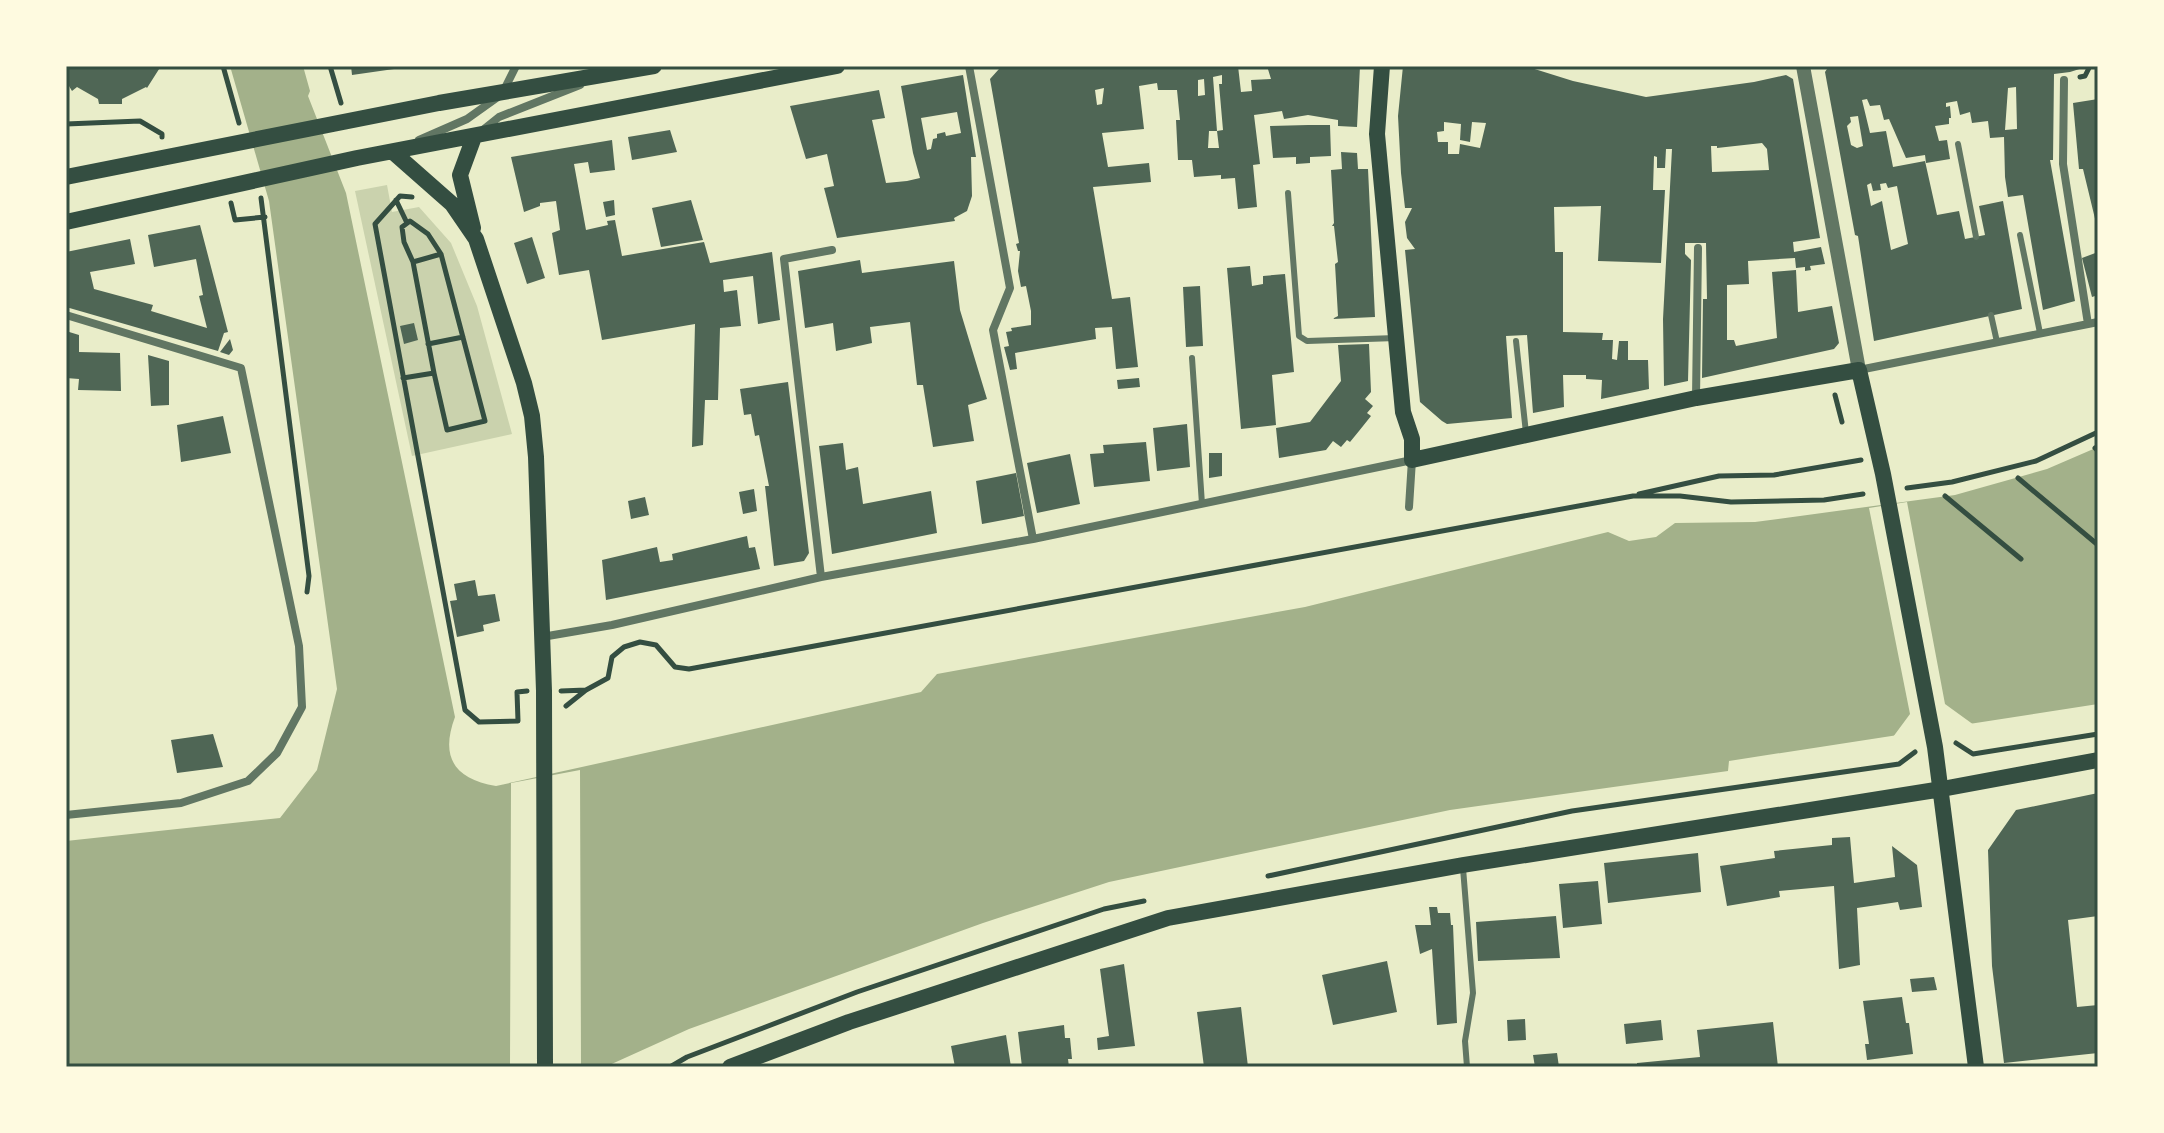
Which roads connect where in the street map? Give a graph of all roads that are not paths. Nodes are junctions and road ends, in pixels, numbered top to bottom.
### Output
1 (516, 66) edge
2 (654, 66) edge
3 (837, 66) edge
4 (969, 66) edge
5 (1382, 66) edge
6 (1803, 66) edge
7 (599, 70) edge
8 (2064, 80) dead end
9 (502, 94) junction
10 (474, 137) junction
11 (1958, 144) dead end
12 (393, 152) junction
13 (66, 177) edge
14 (1288, 193) dead end
15 (66, 222) edge
16 (2020, 235) dead end
17 (1976, 237) dead end
18 (476, 239) junction
19 (1698, 248) dead end
20 (832, 250) dead end
21 (66, 315) edge
22 (1991, 315) dead end
23 (2098, 322) edge
24 (2088, 324) junction
25 (2040, 333) junction
26 (1396, 338) junction
27 (1516, 341) dead end
28 (1997, 342) junction
29 (1192, 358) dead end
30 (1859, 370) junction
31 (1696, 398) junction
32 (1526, 435) junction
33 (1412, 460) junction
34 (1202, 504) junction
35 (1409, 507) dead end
36 (1033, 539) junction
37 (821, 577) junction
38 (542, 637) junction
39 (2098, 760) edge
40 (1942, 789) junction
41 (66, 815) edge
42 (1463, 865) junction
43 (545, 1067) edge
44 (730, 1067) edge
45 (1467, 1067) edge
46 (1976, 1067) edge

1 - 9 street
2 - 7 main road
3 - 10 main road
4 - 36 street
5 - 26 main road
6 - 30 street
7 - 9 main road
7 - 10 street
8 - 24 street
9 - 12 street
9 - 13 main road
10 - 12 main road
10 - 18 main road
11 - 17 lane
12 - 15 main road
12 - 18 main road
14 - 26 lane
16 - 25 lane
18 - 38 main road
19 - 31 street
20 - 37 street
21 - 41 street
22 - 28 lane
23 - 24 street
24 - 25 street
25 - 28 street
26 - 33 main road
27 - 32 lane
28 - 30 street
29 - 34 lane
30 - 31 main road
30 - 40 main road
31 - 32 main road
32 - 33 main road
33 - 34 street
33 - 35 street
34 - 36 street
36 - 37 street
37 - 38 street
38 - 43 main road
39 - 40 main road
40 - 42 main road
40 - 46 main road
42 - 44 main road
42 - 45 lane

